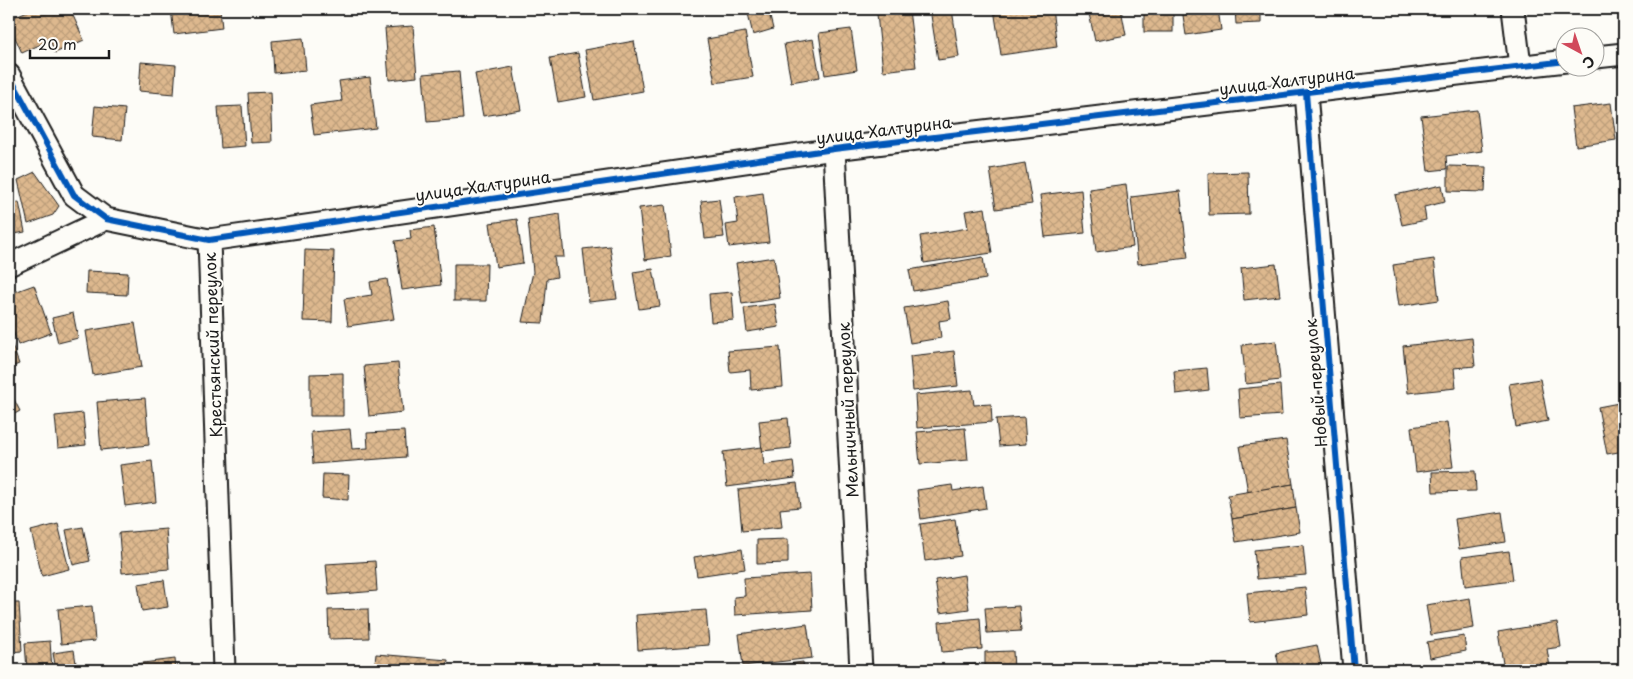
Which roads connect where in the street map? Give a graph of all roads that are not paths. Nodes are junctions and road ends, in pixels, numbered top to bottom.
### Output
1 (1513, 9) edge
2 (1624, 54) edge
3 (1606, 56) edge
4 (1556, 62) edge
5 (1520, 66) junction
6 (9, 75) edge
7 (1306, 93) junction
8 (834, 149) junction
9 (106, 219) junction
10 (209, 240) junction
11 (9, 265) edge
12 (224, 670) edge
13 (861, 670) edge
14 (1354, 670) edge

1 - 5 street
2 - 3 street
4 - 5 street, улица Халтурина
5 - 7 street, улица Халтурина
6 - 9 street, Крестьянский переулок
7 - 8 street, улица Халтурина
7 - 14 street, Новый переулок
8 - 10 street, улица Халтурина
8 - 13 street, Мельничный переулок
9 - 10 street, Крестьянский переулок
9 - 11 street
10 - 12 street, Крестьянский переулок

